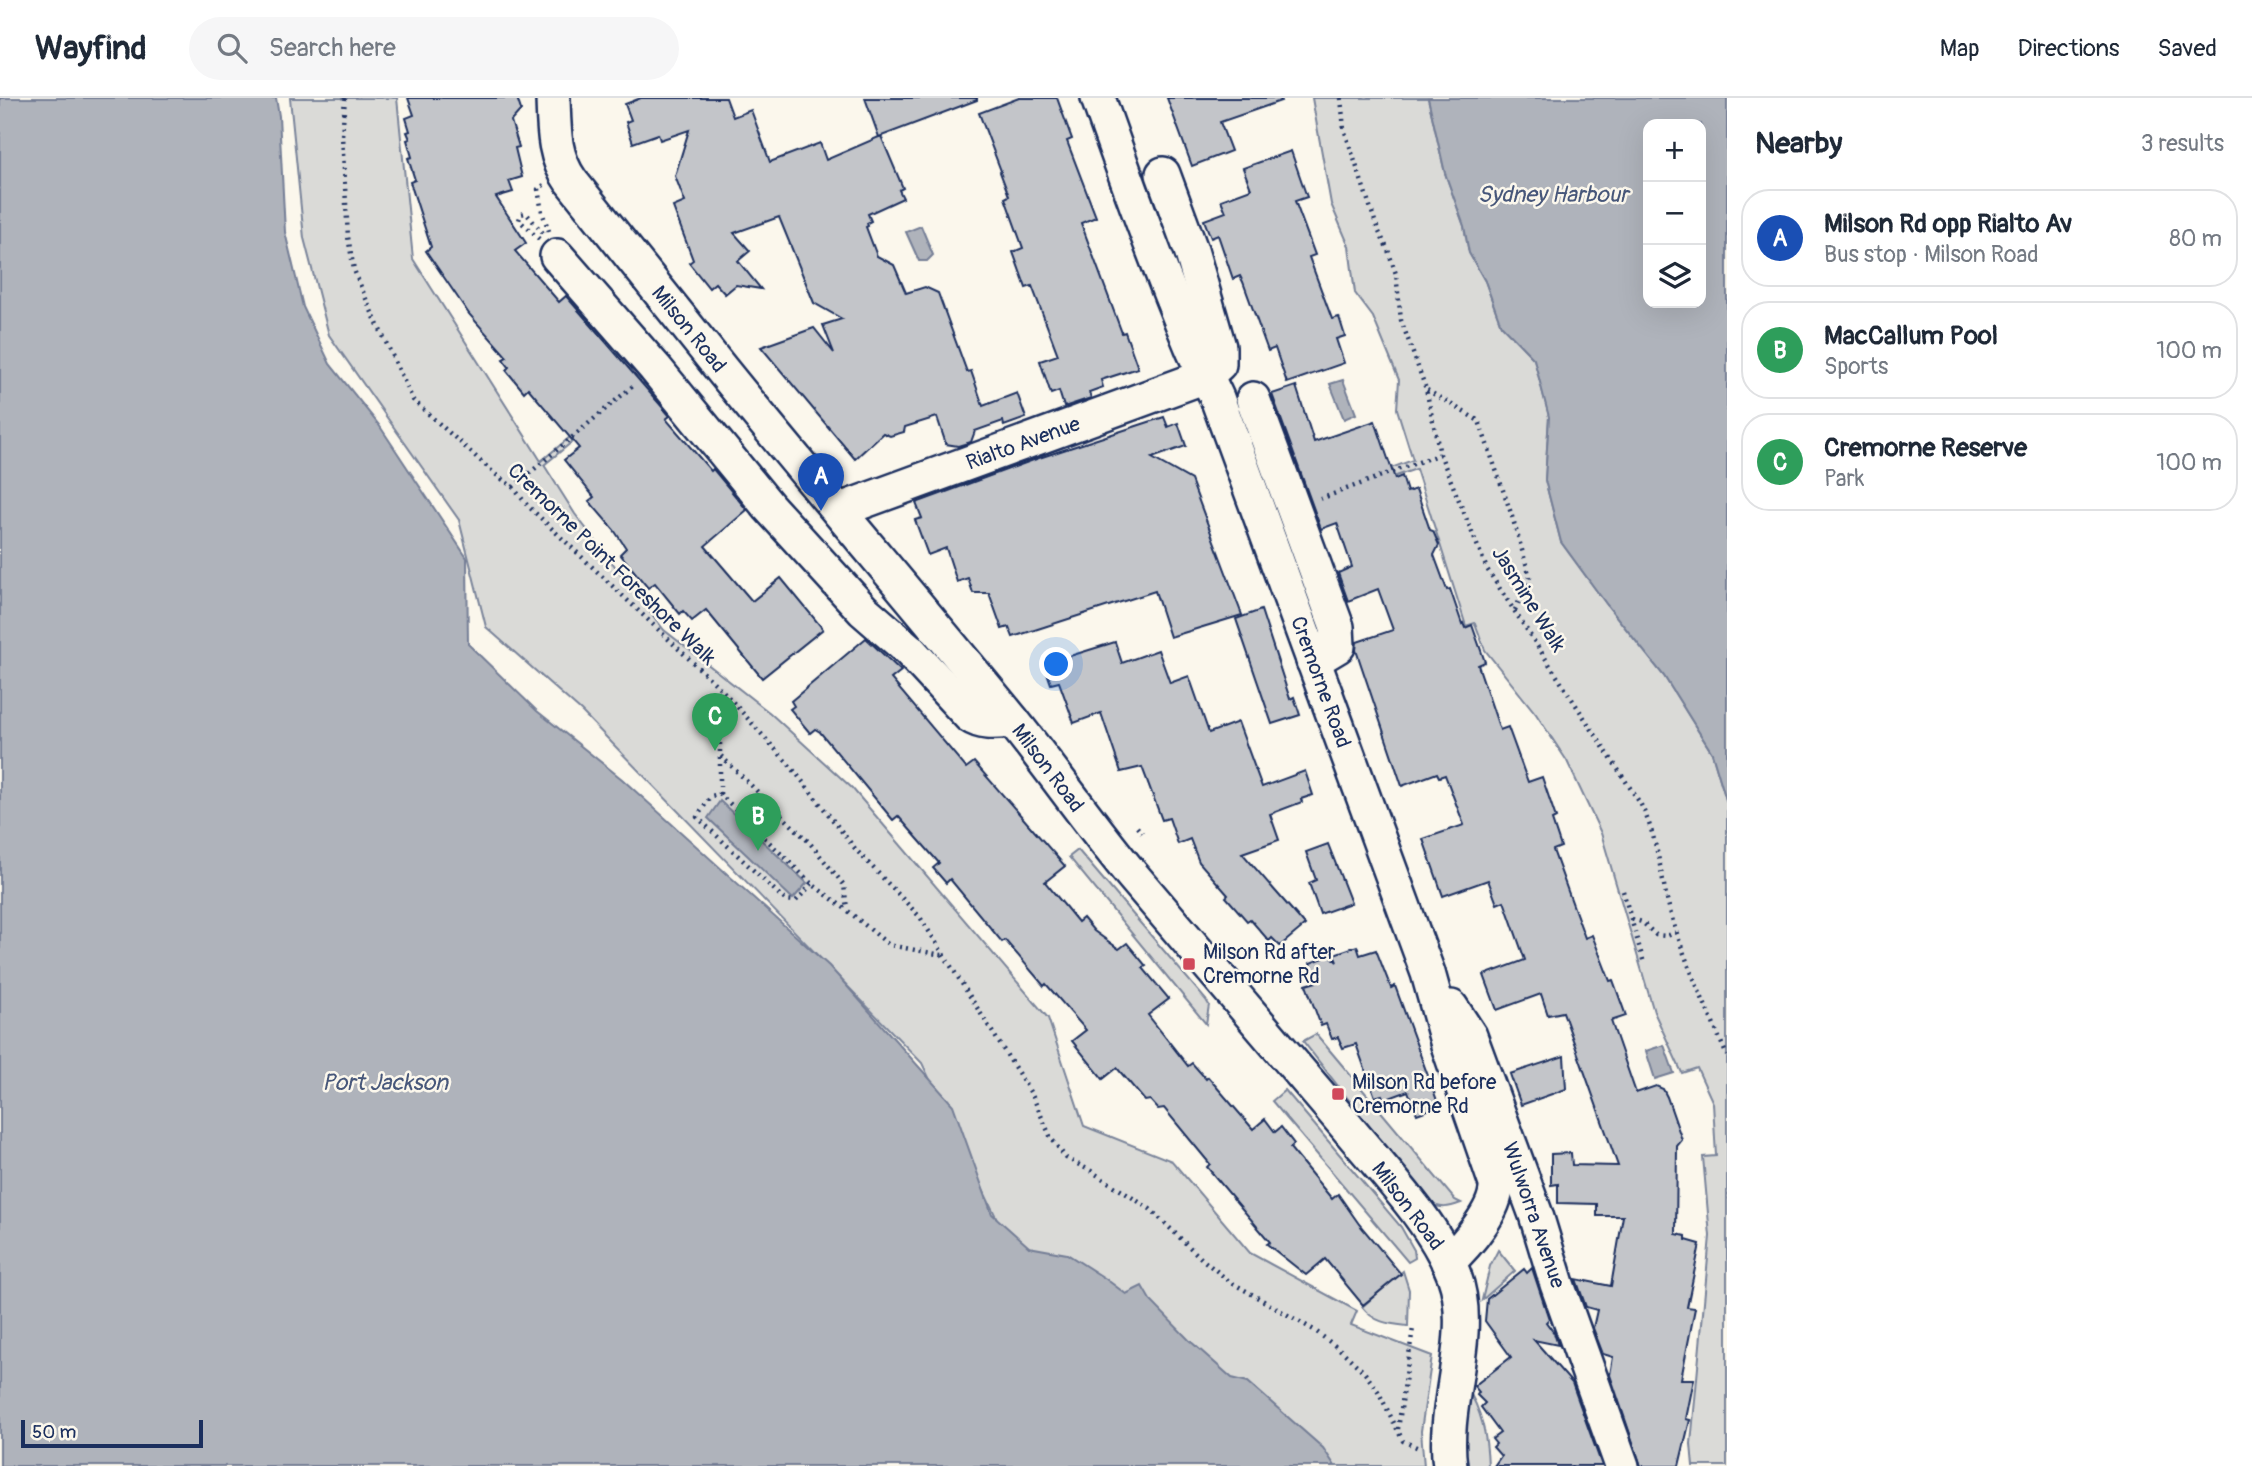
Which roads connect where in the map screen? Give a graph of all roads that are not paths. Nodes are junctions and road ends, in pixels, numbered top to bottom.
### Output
1 (553, 98) edge
2 (1098, 98) edge
3 (1163, 174) dead end
4 (557, 256) road end
5 (1206, 376) junction
6 (1253, 400) dead end
7 (840, 510) junction
8 (1314, 661) junction
9 (1013, 721) junction
10 (1428, 973) junction
11 (1448, 1262) junction
12 (1449, 1459) edge
13 (1622, 1466) edge

1 - 7 street, Milson Road
2 - 5 street, Cremorne Road
3 - 5 street
4 - 9 street
5 - 7 street, Rialto Avenue
5 - 8 street, Cremorne Road
6 - 8 street
7 - 9 street, Milson Road
8 - 10 street, Cremorne Road
9 - 11 street, Milson Road
10 - 11 street, Cremorne Road
10 - 13 street, Wulworra Avenue
11 - 12 street, Milson Road

